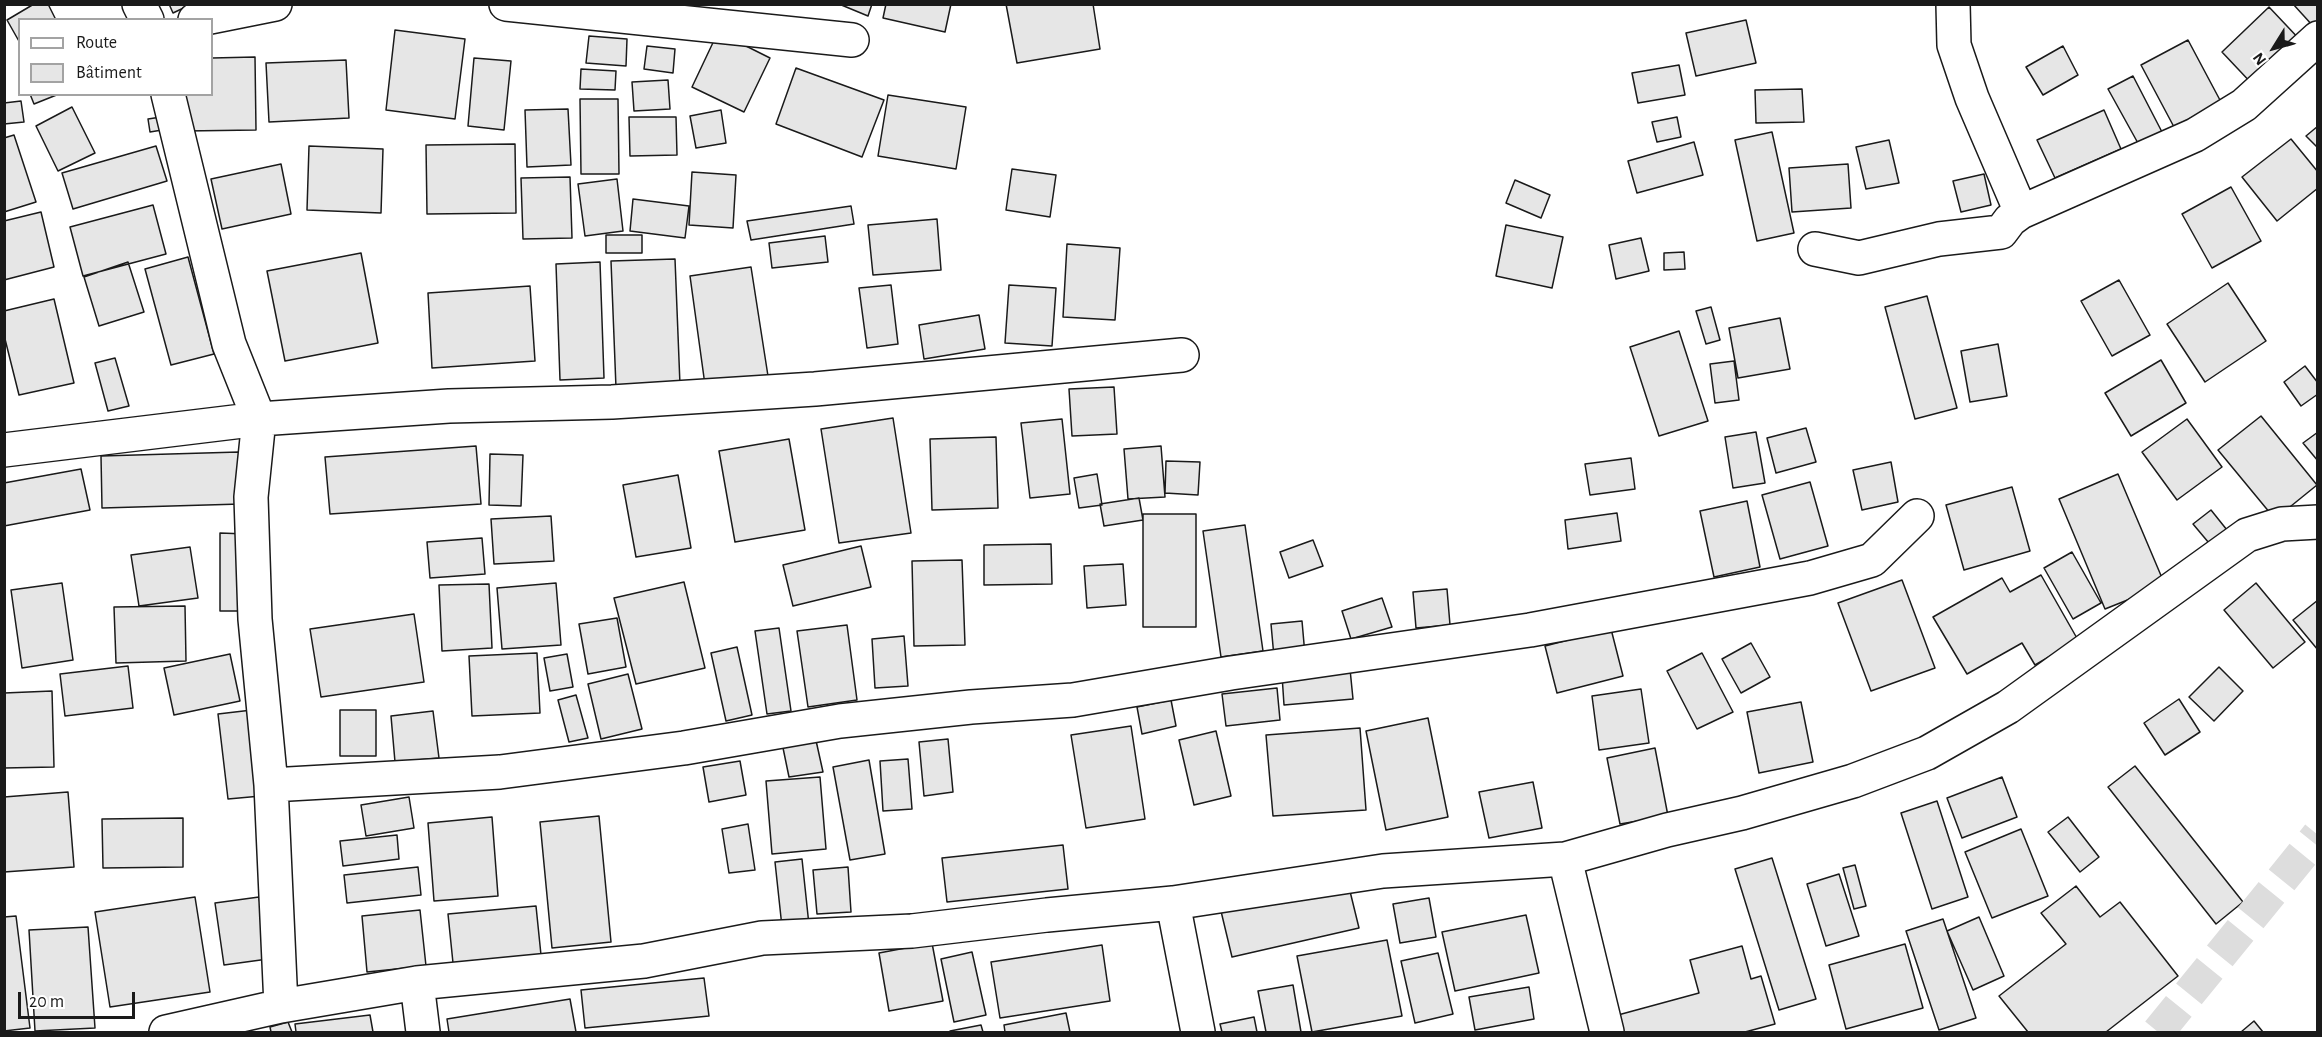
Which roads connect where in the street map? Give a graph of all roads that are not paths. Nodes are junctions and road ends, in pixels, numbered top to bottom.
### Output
1 (139, 4) edge
2 (275, 4) edge
3 (506, 4) edge
4 (1953, 4) edge
5 (146, 18) edge
6 (205, 18) edge
7 (2318, 38) edge
8 (852, 40) dead end
9 (168, 96) edge
10 (2011, 222) junction
11 (1815, 249) dead end
12 (1182, 355) dead end
13 (259, 418) junction
14 (4, 450) edge
15 (1917, 516) dead end
16 (2318, 522) edge
17 (271, 785) junction
18 (1565, 859) junction
19 (1173, 903) junction
20 (417, 983) junction
21 (281, 1006) junction
22 (224, 1026) edge
23 (166, 1032) edge
24 (423, 1032) edge
25 (1198, 1032) edge
26 (1607, 1032) edge

1 - 5 street
2 - 6 street
3 - 8 street
4 - 10 street
7 - 10 street
9 - 13 street
10 - 11 street
12 - 13 street
13 - 14 street
13 - 17 street
15 - 17 street
16 - 18 street
17 - 21 street
18 - 19 street
18 - 26 street
19 - 20 street
19 - 25 street
20 - 21 street
20 - 24 street
21 - 22 street
22 - 23 street

